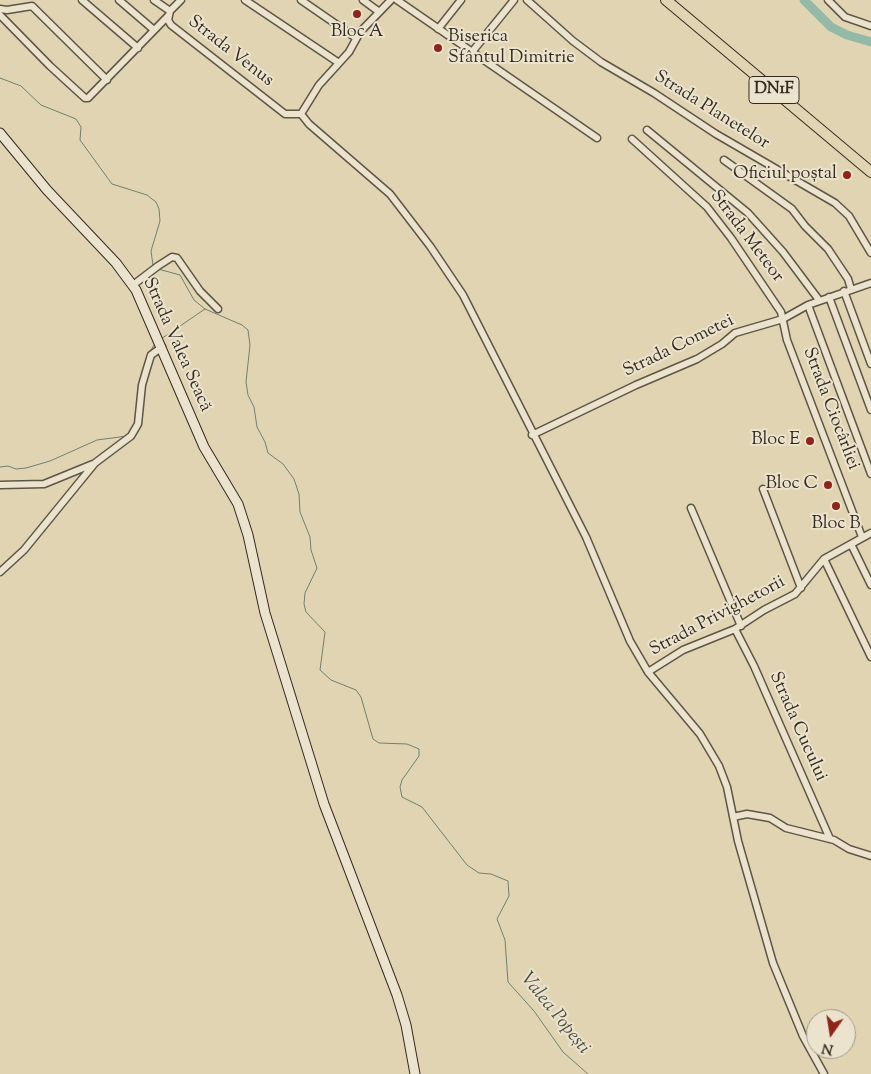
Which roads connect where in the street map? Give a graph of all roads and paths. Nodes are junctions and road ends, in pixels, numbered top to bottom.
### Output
1 (82, 0) edge
2 (119, 0) edge
3 (154, 0) edge
4 (181, 0) edge
5 (245, 0) edge
6 (301, 0) edge
7 (363, 0) edge
8 (391, 0) edge
9 (397, 0) edge
10 (461, 0) edge
11 (514, 0) edge
12 (527, 0) edge
13 (666, 0) edge
14 (828, 0) edge
15 (0, 9) edge
16 (378, 11) junction
17 (170, 13) junction
18 (0, 14) edge
19 (871, 26) edge
20 (438, 29) junction
21 (154, 30) junction
22 (356, 38) junction
23 (138, 48) junction
24 (472, 52) junction
25 (339, 63) junction
26 (107, 80) junction
27 (301, 114) junction
28 (647, 130) dead end
29 (0, 133) edge
30 (598, 138) dead end
31 (632, 139) dead end
32 (724, 160) dead end
33 (871, 172) edge
34 (871, 253) edge
35 (871, 283) edge
36 (133, 285) junction
37 (848, 290) junction
38 (829, 297) junction
39 (819, 300) junction
40 (808, 304) junction
41 (218, 309) dead end
42 (783, 319) junction
43 (160, 343) junction
44 (871, 364) edge
45 (871, 410) edge
46 (532, 435) junction
47 (95, 463) junction
48 (871, 474) edge
49 (0, 485) edge
50 (763, 489) dead end
51 (691, 508) dead end
52 (871, 533) edge
53 (862, 537) junction
54 (851, 544) junction
55 (824, 559) junction
56 (0, 572) edge
57 (871, 586) edge
58 (801, 588) junction
59 (738, 627) junction
60 (871, 658) edge
61 (648, 672) junction
62 (733, 817) junction
63 (830, 839) junction
64 (871, 856) edge
65 (416, 1074) edge
66 (824, 1074) edge

1 - 23 street
2 - 21 street
3 - 17 street, Strada Venus
4 - 17 street
5 - 25 street
6 - 22 street
7 - 16 street
8 - 16 street
9 - 20 street
10 - 20 street
11 - 24 street
12 - 34 street, Strada Planetelor
13 - 33 main road, DN1F
14 - 19 street
15 - 26 street
16 - 22 street
17 - 21 street
17 - 27 street, Strada Venus
18 - 26 street
20 - 24 street
21 - 23 street
22 - 25 street
23 - 26 street
24 - 30 street
25 - 27 street
27 - 46 street
28 - 39 street
29 - 36 main road, Strada Valea Seacă
31 - 42 street, Strada Meteor
32 - 37 street
35 - 37 street, Strada Cometei
36 - 41 street
36 - 43 main road, Strada Valea Seacă
37 - 38 street, Strada Cometei
37 - 44 street
38 - 39 street, Strada Cometei
38 - 45 street
39 - 40 street, Strada Cometei
40 - 42 street, Strada Cometei
40 - 48 street
42 - 46 street, Strada Cometei
42 - 53 street, Strada Ciocârliei
43 - 47 street
43 - 65 main road, Strada Valea Seacă
46 - 61 street
47 - 49 street
47 - 56 street
50 - 58 street
51 - 59 street, Strada Cucului
52 - 53 street, Strada Privighetorii
53 - 54 street, Strada Privighetorii
54 - 55 street, Strada Privighetorii
54 - 57 street
55 - 58 street, Strada Privighetorii
55 - 60 street
58 - 59 street, Strada Privighetorii
59 - 61 street, Strada Privighetorii
59 - 63 street, Strada Cucului
61 - 62 street
62 - 63 street
62 - 66 street
63 - 64 street

